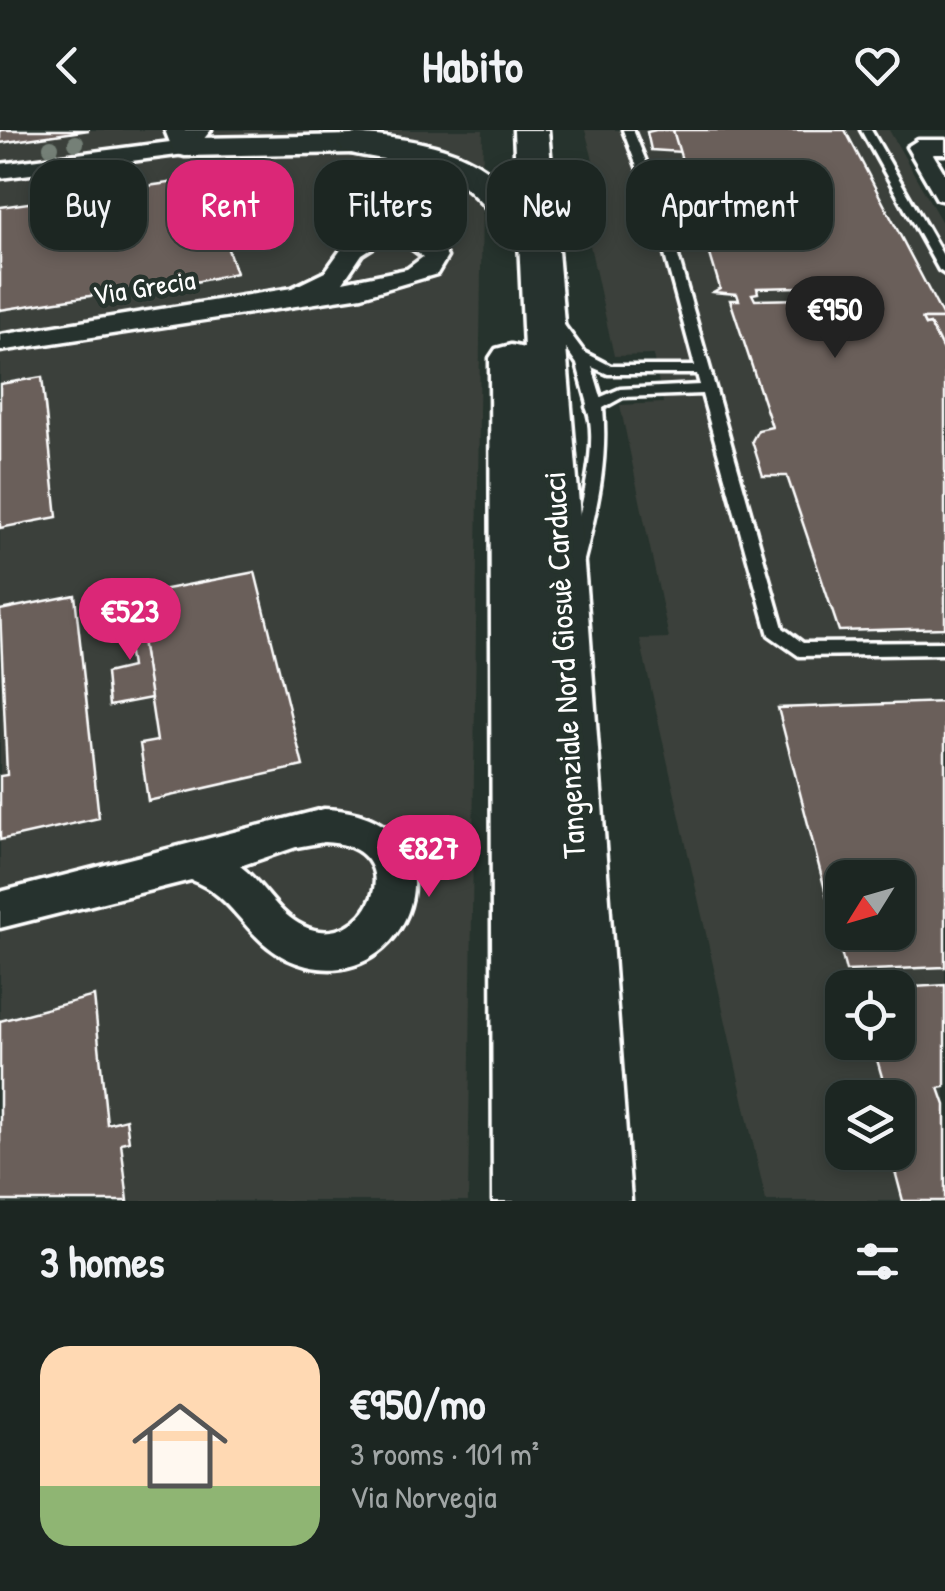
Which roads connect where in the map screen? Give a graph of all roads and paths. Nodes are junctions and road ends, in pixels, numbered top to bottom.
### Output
1 (152, 130) edge
2 (239, 130) edge
3 (447, 130) edge
4 (504, 130) edge
5 (531, 130) edge
6 (628, 130) edge
7 (866, 130) edge
8 (188, 136) edge
9 (355, 144) junction
10 (284, 146) junction
11 (945, 147) edge
12 (505, 160) edge
13 (0, 162) edge
14 (0, 171) edge
15 (487, 184) edge
16 (945, 194) edge
17 (508, 250) edge
18 (945, 270) edge
19 (298, 294) junction
20 (543, 307) junction
21 (0, 343) edge
22 (579, 355) junction
23 (702, 370) junction
24 (708, 389) junction
25 (593, 407) junction
26 (562, 613) junction
27 (945, 648) edge
28 (190, 862) junction
29 (0, 910) edge
30 (531, 1201) edge
31 (593, 1201) edge

1 - 13 street
2 - 10 street
3 - 9 highway
4 - 12 highway, Tangenziale Nord Giosuè Carducci
5 - 20 highway, Tangenziale Nord Giosuè Carducci
6 - 23 lane
7 - 18 lane
8 - 10 street
8 - 14 street
9 - 10 street
9 - 15 highway
11 - 16 street
17 - 30 highway, Tangenziale Nord Giosuè Carducci
19 - 19 street, Via Grecia
19 - 21 street, Via Grecia
20 - 22 lane
20 - 26 highway, Tangenziale Nord Giosuè Carducci
22 - 23 lane
22 - 25 lane
23 - 24 lane
24 - 25 lane
24 - 27 lane
25 - 26 lane
26 - 31 highway, Tangenziale Nord Giosuè Carducci
28 - 28 street
28 - 29 street

